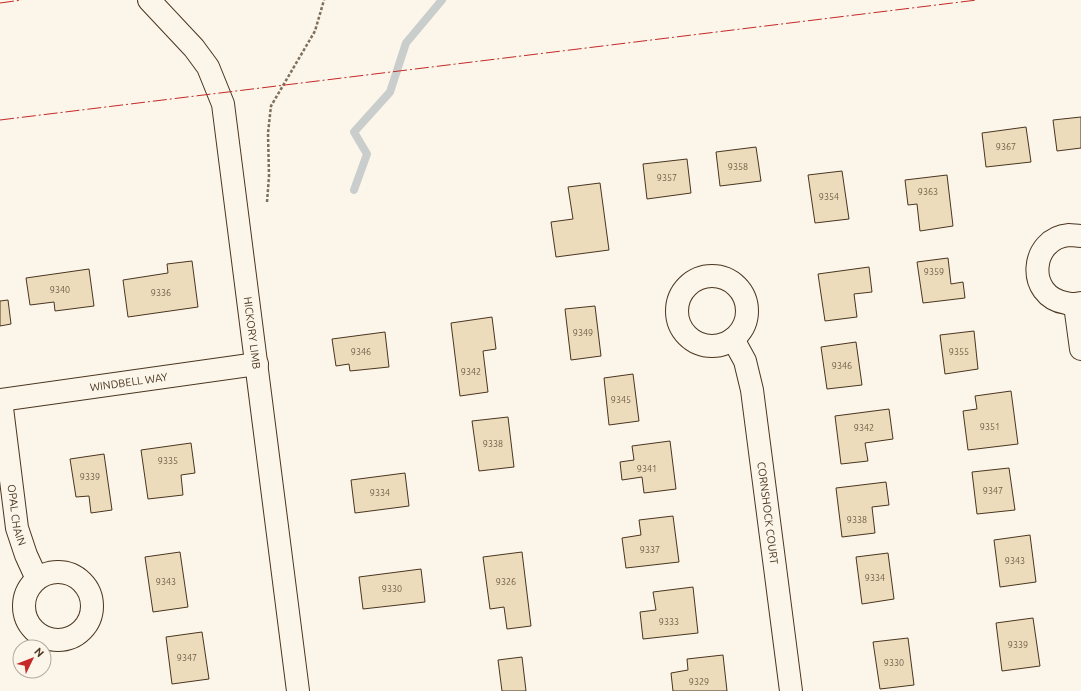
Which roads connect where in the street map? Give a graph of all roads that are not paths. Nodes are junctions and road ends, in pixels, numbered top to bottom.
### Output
1 (149, 0) edge
2 (1081, 236) edge
3 (1078, 304) edge
4 (734, 339) dead end
5 (1081, 349) edge
6 (257, 364) junction
7 (1, 400) edge
8 (37, 579) dead end
9 (298, 691) edge
10 (791, 691) edge

1 - 6 street, HICKORY LIMB
2 - 3 street
3 - 5 street
4 - 10 street, CORNSHOCK COURT
6 - 7 street, WINDBELL WAY
6 - 9 street, HICKORY LIMB
7 - 8 street, OPAL CHAIN

